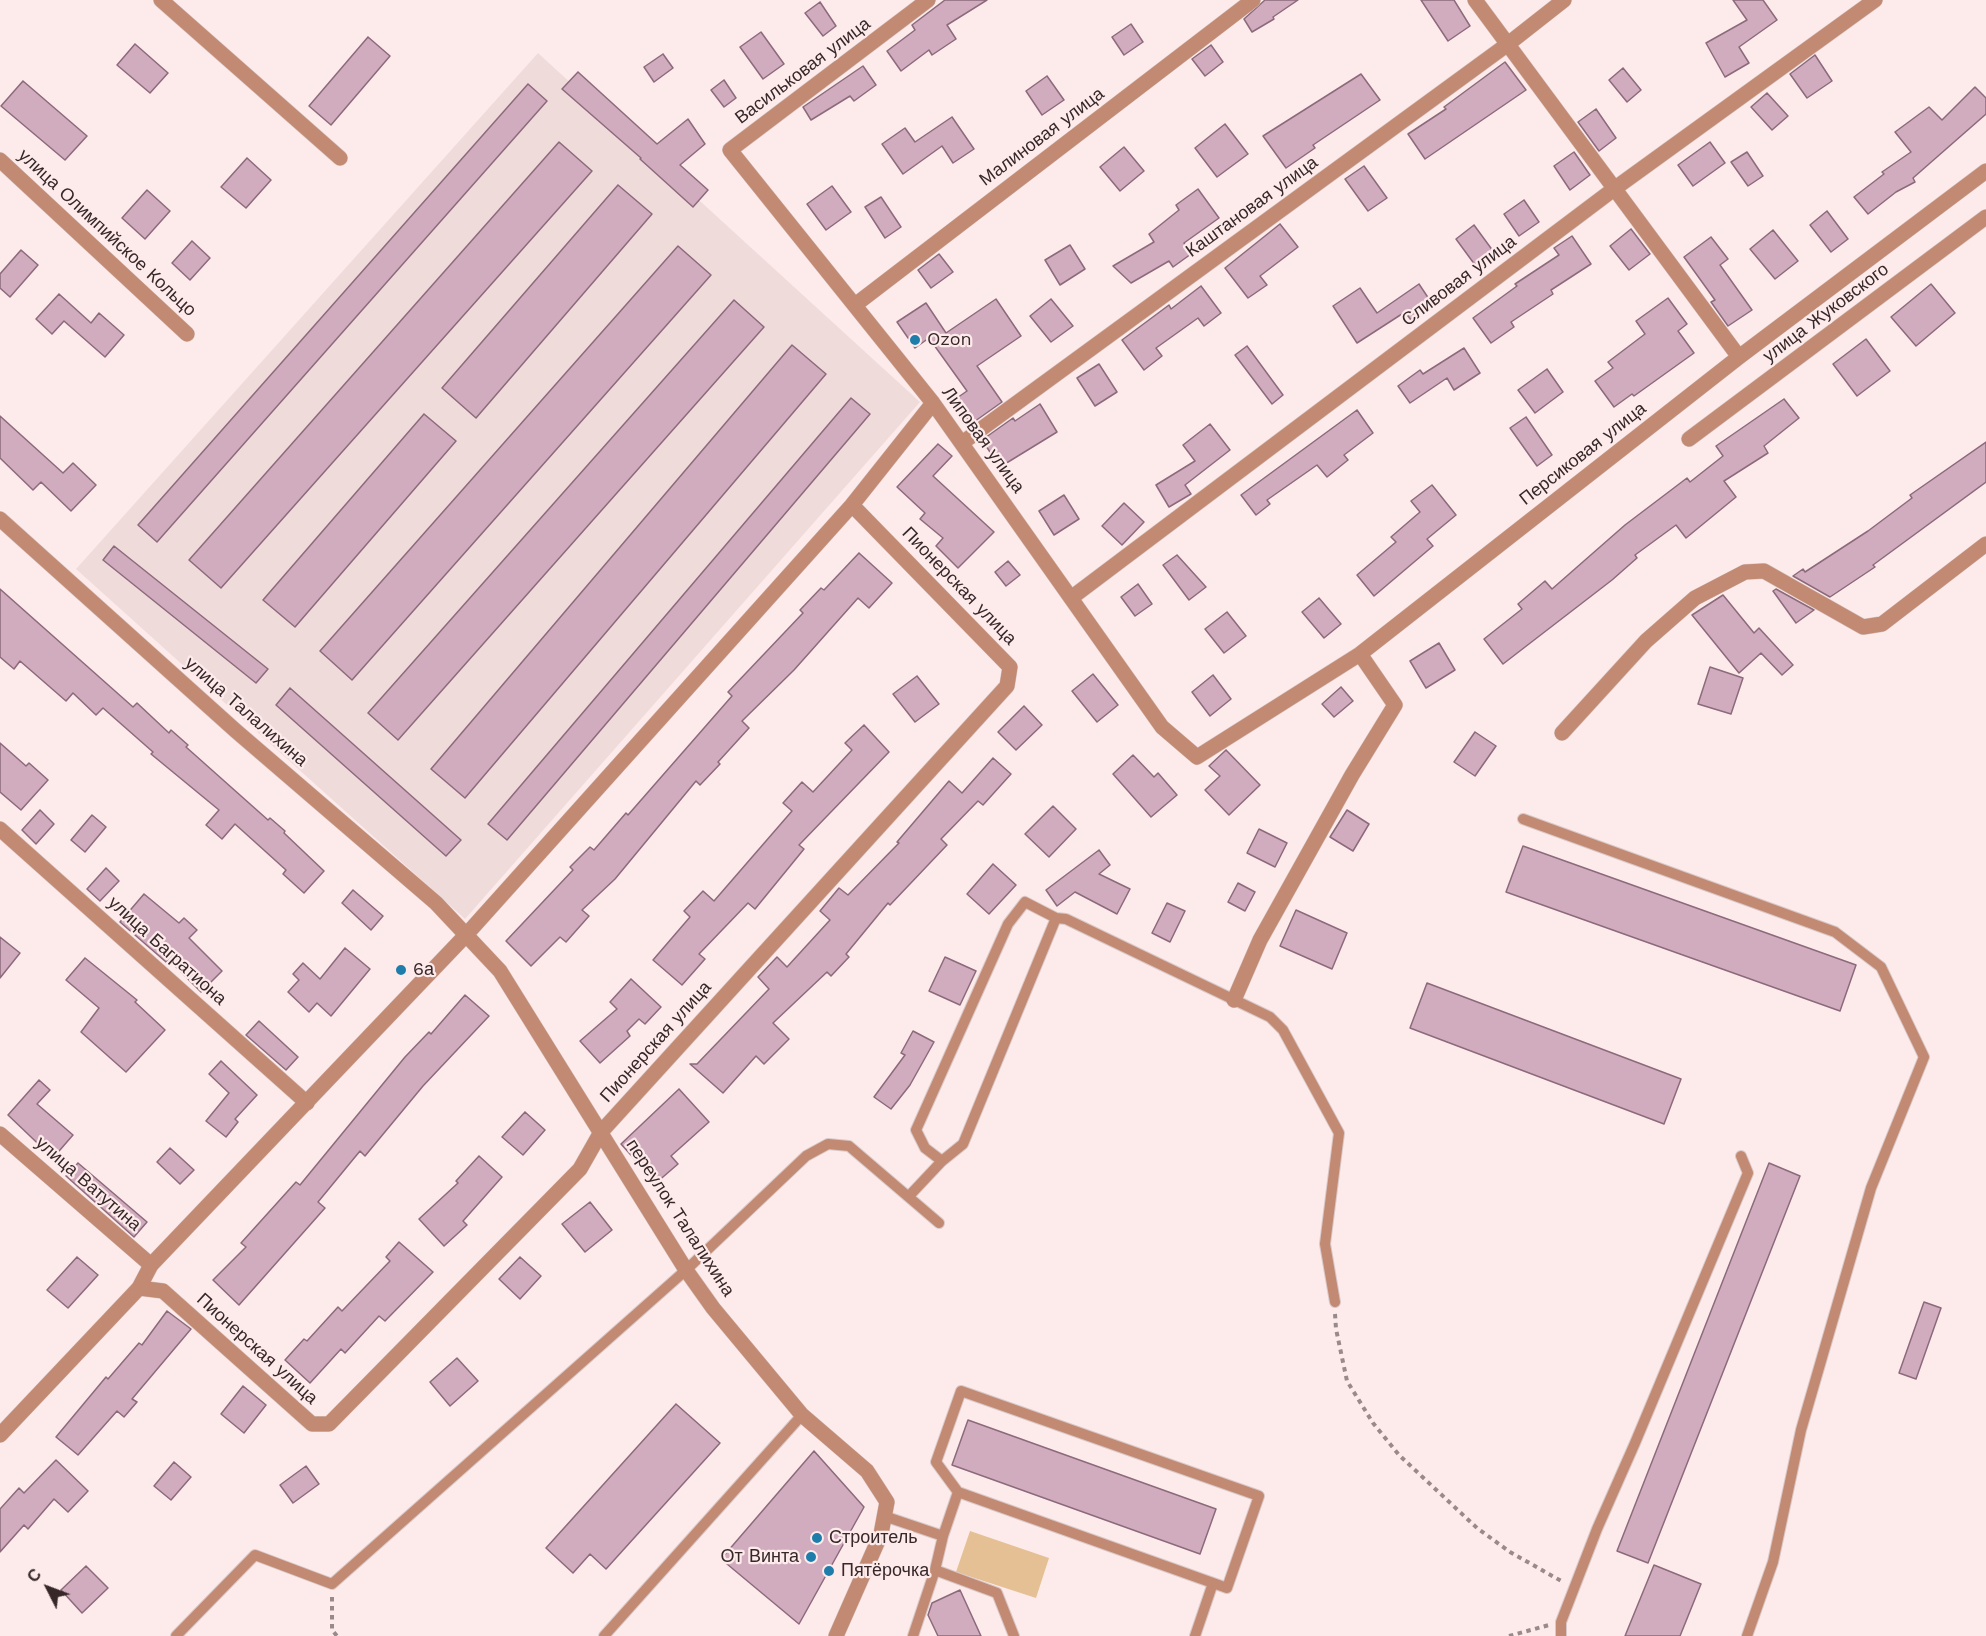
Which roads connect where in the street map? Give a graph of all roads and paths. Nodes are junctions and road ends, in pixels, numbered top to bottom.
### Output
1 (161, 0) edge
2 (928, 0) edge
3 (1253, 0) edge
4 (1475, 0) edge
5 (1563, 0) edge
6 (1875, 0) edge
7 (1508, 44) junction
8 (730, 150) joint
9 (340, 158) dead end
10 (0, 160) edge
11 (1986, 171) edge
12 (1614, 189) junction
13 (1986, 217) edge
14 (855, 305) junction
15 (187, 334) dead end
16 (1739, 357) junction
17 (933, 403) junction
18 (1689, 439) dead end
19 (962, 443) junction
20 (852, 505) junction
21 (0, 519) edge
22 (1986, 543) edge
23 (1071, 598) junction
24 (1360, 654) junction
25 (1562, 733) dead end
26 (1197, 757) joint
27 (1523, 819) dead end
28 (0, 829) edge
29 (1056, 918) junction
30 (466, 935) junction
31 (1234, 1000) junction
32 (307, 1103) junction
33 (601, 1132) junction
34 (0, 1134) edge
35 (1741, 1156) dead end
36 (942, 1161) junction
37 (910, 1195) junction
38 (939, 1222) dead end
39 (151, 1264) junction
40 (686, 1270) junction
41 (139, 1288) junction
42 (1335, 1302) joint
43 (802, 1415) junction
44 (0, 1435) edge
45 (958, 1492) junction
46 (884, 1516) junction
47 (943, 1536) junction
48 (935, 1570) junction
49 (1213, 1583) junction
50 (332, 1584) junction
51 (1574, 1587) junction
52 (1561, 1622) junction
53 (176, 1636) edge
54 (337, 1636) edge
55 (604, 1636) edge
56 (836, 1636) edge
57 (913, 1636) edge
58 (1014, 1636) edge
59 (1195, 1636) edge
60 (1509, 1636) edge
61 (1561, 1636) edge
62 (1747, 1636) edge

1 - 9 street
2 - 8 street, Васильковая улица
3 - 14 street, Малиновая улица
4 - 7 street
5 - 7 street, Каштановая улица
6 - 12 street, Сливовая улица
7 - 12 street
7 - 19 street, Каштановая улица
8 - 14 street, Липовая улица
10 - 15 street, улица Олимпийское Кольцо
11 - 16 street, Персиковая улица
12 - 16 street
12 - 23 street, Сливовая улица
13 - 18 street, улица Жуковского
14 - 17 street, Липовая улица
16 - 24 street, Персиковая улица
17 - 19 street, Липовая улица
17 - 20 street
19 - 23 street, Липовая улица
20 - 30 street
20 - 33 street, Пионерская улица
21 - 30 street, улица Талалихина
22 - 25 street
23 - 26 street, Липовая улица
24 - 26 street, Персиковая улица
24 - 31 street
27 - 62 lane
28 - 32 street, улица Багратиона
29 - 31 lane
29 - 36 lane
29 - 36 lane
30 - 32 street
30 - 33 street, переулок Талалихина
31 - 42 lane
32 - 39 street
33 - 40 street, переулок Талалихина
33 - 41 street, Пионерская улица
34 - 39 street, улица Ватутина
35 - 51 lane
36 - 37 lane
37 - 38 lane
37 - 40 lane
39 - 41 street
40 - 43 street, переулок Талалихина
40 - 50 lane
41 - 44 street
42 - 51 path
43 - 46 street, переулок Талалихина
43 - 55 lane
45 - 47 lane
45 - 49 lane
45 - 49 lane
46 - 47 lane
46 - 56 street, переулок Талалихина
47 - 48 lane
48 - 57 lane
48 - 58 lane
49 - 59 lane
50 - 53 lane
50 - 54 path
51 - 52 lane
52 - 60 path
52 - 61 lane

